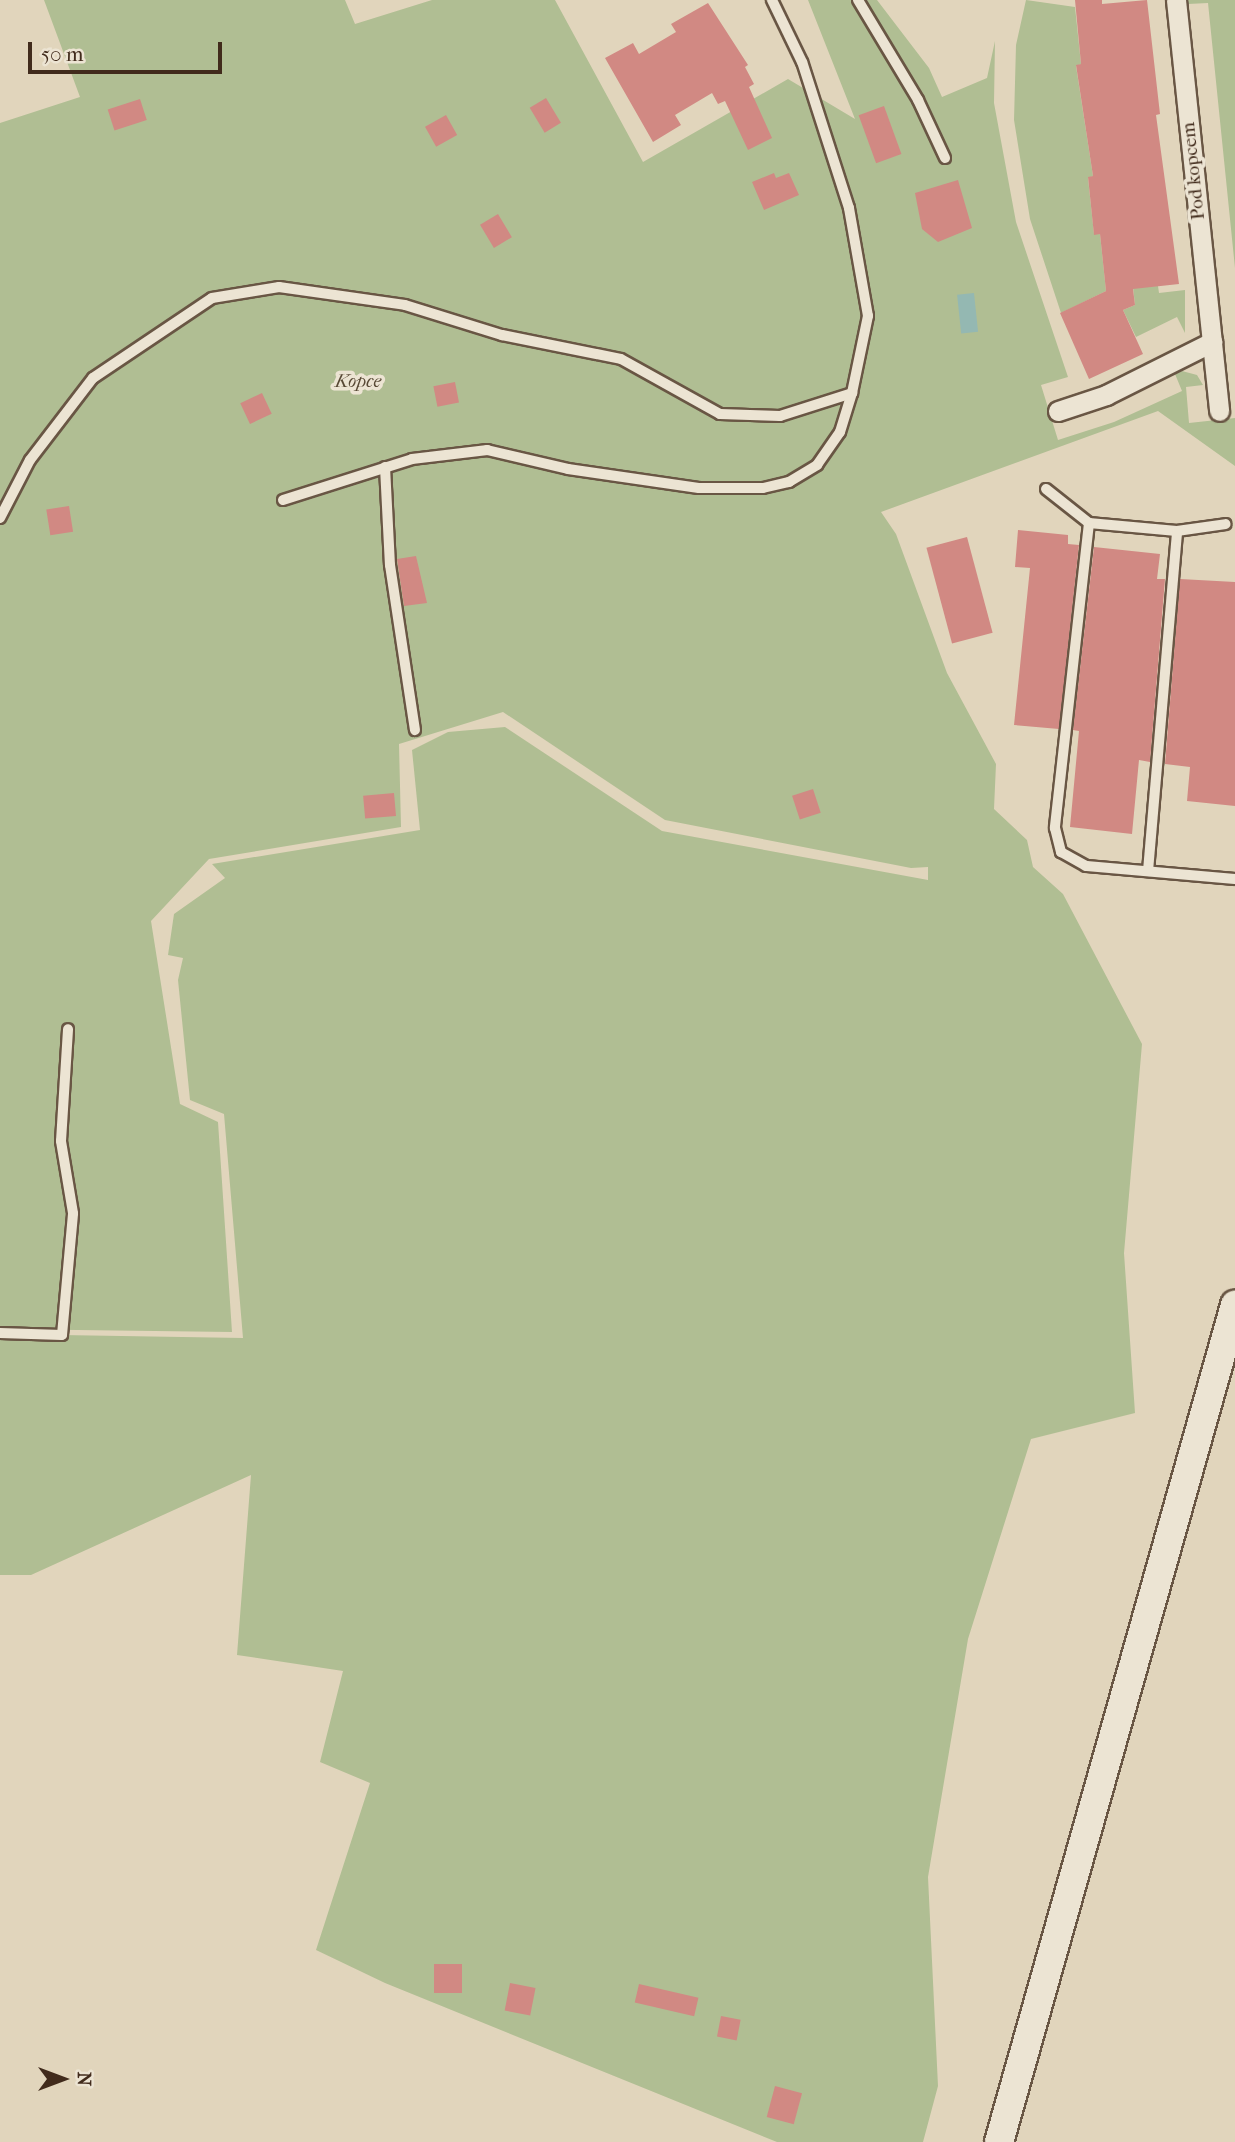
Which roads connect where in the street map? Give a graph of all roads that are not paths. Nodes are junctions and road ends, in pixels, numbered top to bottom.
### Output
1 (772, 0) edge
2 (858, 0) edge
3 (1176, 0) edge
4 (945, 158) dead end
5 (1212, 342) junction
6 (852, 393) junction
7 (1058, 411) dead end
8 (1219, 411) dead end
9 (385, 467) junction
10 (1046, 489) dead end
11 (283, 500) dead end
12 (0, 518) edge
13 (1089, 523) junction
14 (1226, 524) dead end
15 (1177, 531) junction
16 (415, 730) dead end
17 (1148, 871) junction
18 (1235, 879) edge
19 (68, 1029) dead end
20 (1235, 1305) edge
21 (0, 1334) edge
22 (999, 2142) edge

1 - 6 lane
2 - 4 lane
3 - 5 street, Pod kopcem
5 - 7 street
5 - 8 street, Pod kopcem
6 - 9 lane
6 - 12 lane
9 - 11 lane
9 - 16 lane
10 - 13 lane
13 - 15 lane
13 - 17 lane
14 - 15 lane
15 - 17 lane
17 - 18 lane
19 - 21 lane
20 - 22 street

